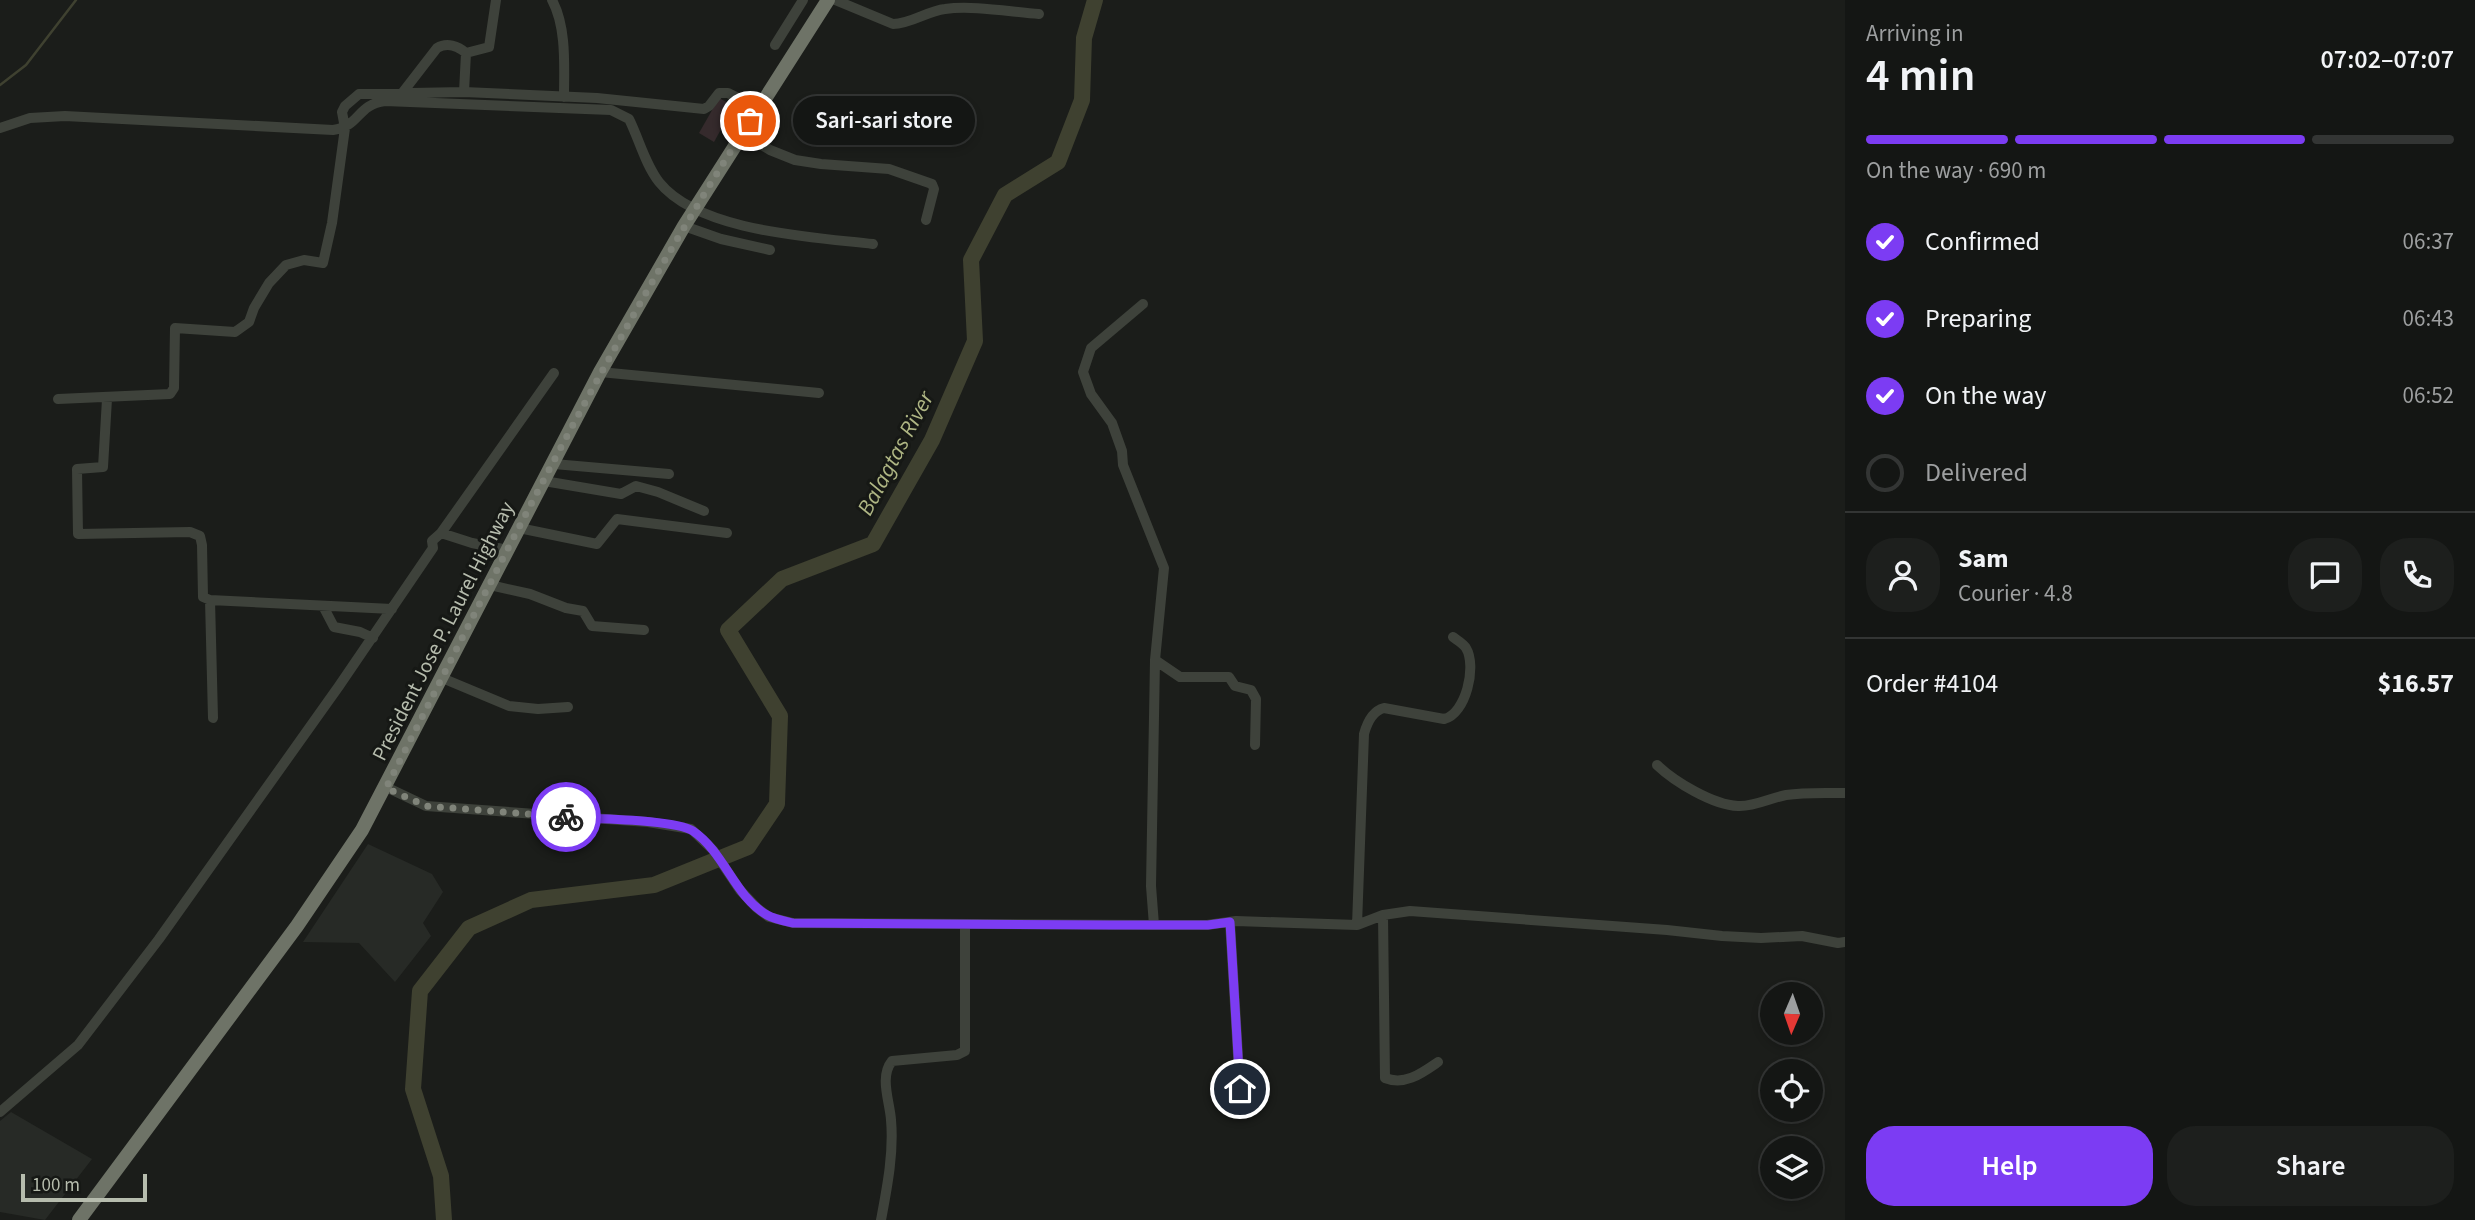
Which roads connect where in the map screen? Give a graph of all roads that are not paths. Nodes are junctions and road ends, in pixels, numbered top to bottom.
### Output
1 (496, 0) edge
2 (552, 0) edge
3 (803, 0) edge
4 (828, 0) edge
5 (835, 0) edge
6 (1039, 14) dead end
7 (775, 45) dead end
8 (466, 53) junction
9 (403, 92) junction
10 (464, 92) junction
11 (564, 97) junction
12 (758, 108) junction
13 (0, 128) edge
14 (345, 128) junction
15 (743, 133) junction
16 (695, 208) junction
17 (926, 220) dead end
18 (684, 226) junction
19 (873, 244) dead end
20 (770, 250) dead end
21 (1143, 304) dead end
22 (600, 372) junction
23 (554, 373) dead end
24 (819, 393) dead end
25 (58, 399) dead end
26 (107, 399) junction
27 (554, 464) junction
28 (669, 474) dead end
29 (544, 481) junction
30 (704, 511) dead end
31 (519, 528) junction
32 (442, 533) junction
33 (727, 533) dead end
34 (508, 550) junction
35 (490, 584) junction
36 (210, 600) junction
37 (323, 606) junction
38 (392, 609) junction
39 (644, 631) dead end
40 (1453, 636) dead end
41 (373, 638) junction
42 (1155, 660) junction
43 (442, 678) junction
44 (568, 707) dead end
45 (213, 718) dead end
46 (1255, 745) dead end
47 (1657, 765) dead end
48 (386, 788) junction
49 (1845, 793) edge
50 (1383, 915) junction
51 (1230, 922) junction
52 (965, 924) junction
53 (1154, 925) junction
54 (1357, 925) junction
55 (1845, 942) edge
56 (1438, 1062) dead end
57 (1240, 1089) dead end
58 (0, 1112) edge
59 (79, 1220) edge
60 (881, 1220) edge

1 - 8 street
2 - 11 street
3 - 7 street
4 - 12 highway, President Jose P. Laurel Highway
5 - 6 street
8 - 9 street
8 - 10 street
9 - 10 street
9 - 14 street
10 - 11 street
11 - 12 street
12 - 15 highway, President Jose P. Laurel Highway
13 - 14 street
14 - 16 street
14 - 26 street
15 - 16 highway, President Jose P. Laurel Highway
15 - 17 street
16 - 18 highway, President Jose P. Laurel Highway
16 - 19 street
18 - 20 street
18 - 22 highway, President Jose P. Laurel Highway
21 - 42 street
22 - 24 street
22 - 27 highway, President Jose P. Laurel Highway
23 - 32 street
25 - 26 street
26 - 36 street
27 - 28 street
27 - 29 highway, President Jose P. Laurel Highway
29 - 30 street
29 - 31 highway, President Jose P. Laurel Highway
31 - 33 street
31 - 34 highway, President Jose P. Laurel Highway
32 - 34 street
32 - 38 street
34 - 35 highway, President Jose P. Laurel Highway
35 - 39 street
35 - 43 highway, President Jose P. Laurel Highway
36 - 37 street
36 - 45 street
37 - 38 street
37 - 41 street
38 - 41 street
40 - 54 street
41 - 58 street
42 - 46 street
42 - 53 street
43 - 44 street
43 - 48 highway, President Jose P. Laurel Highway
47 - 49 street
48 - 52 street
48 - 59 highway, President Jose P. Laurel Highway
50 - 54 street
50 - 55 street
50 - 56 street
51 - 53 street
51 - 54 street
51 - 57 street
52 - 53 street
52 - 60 street

